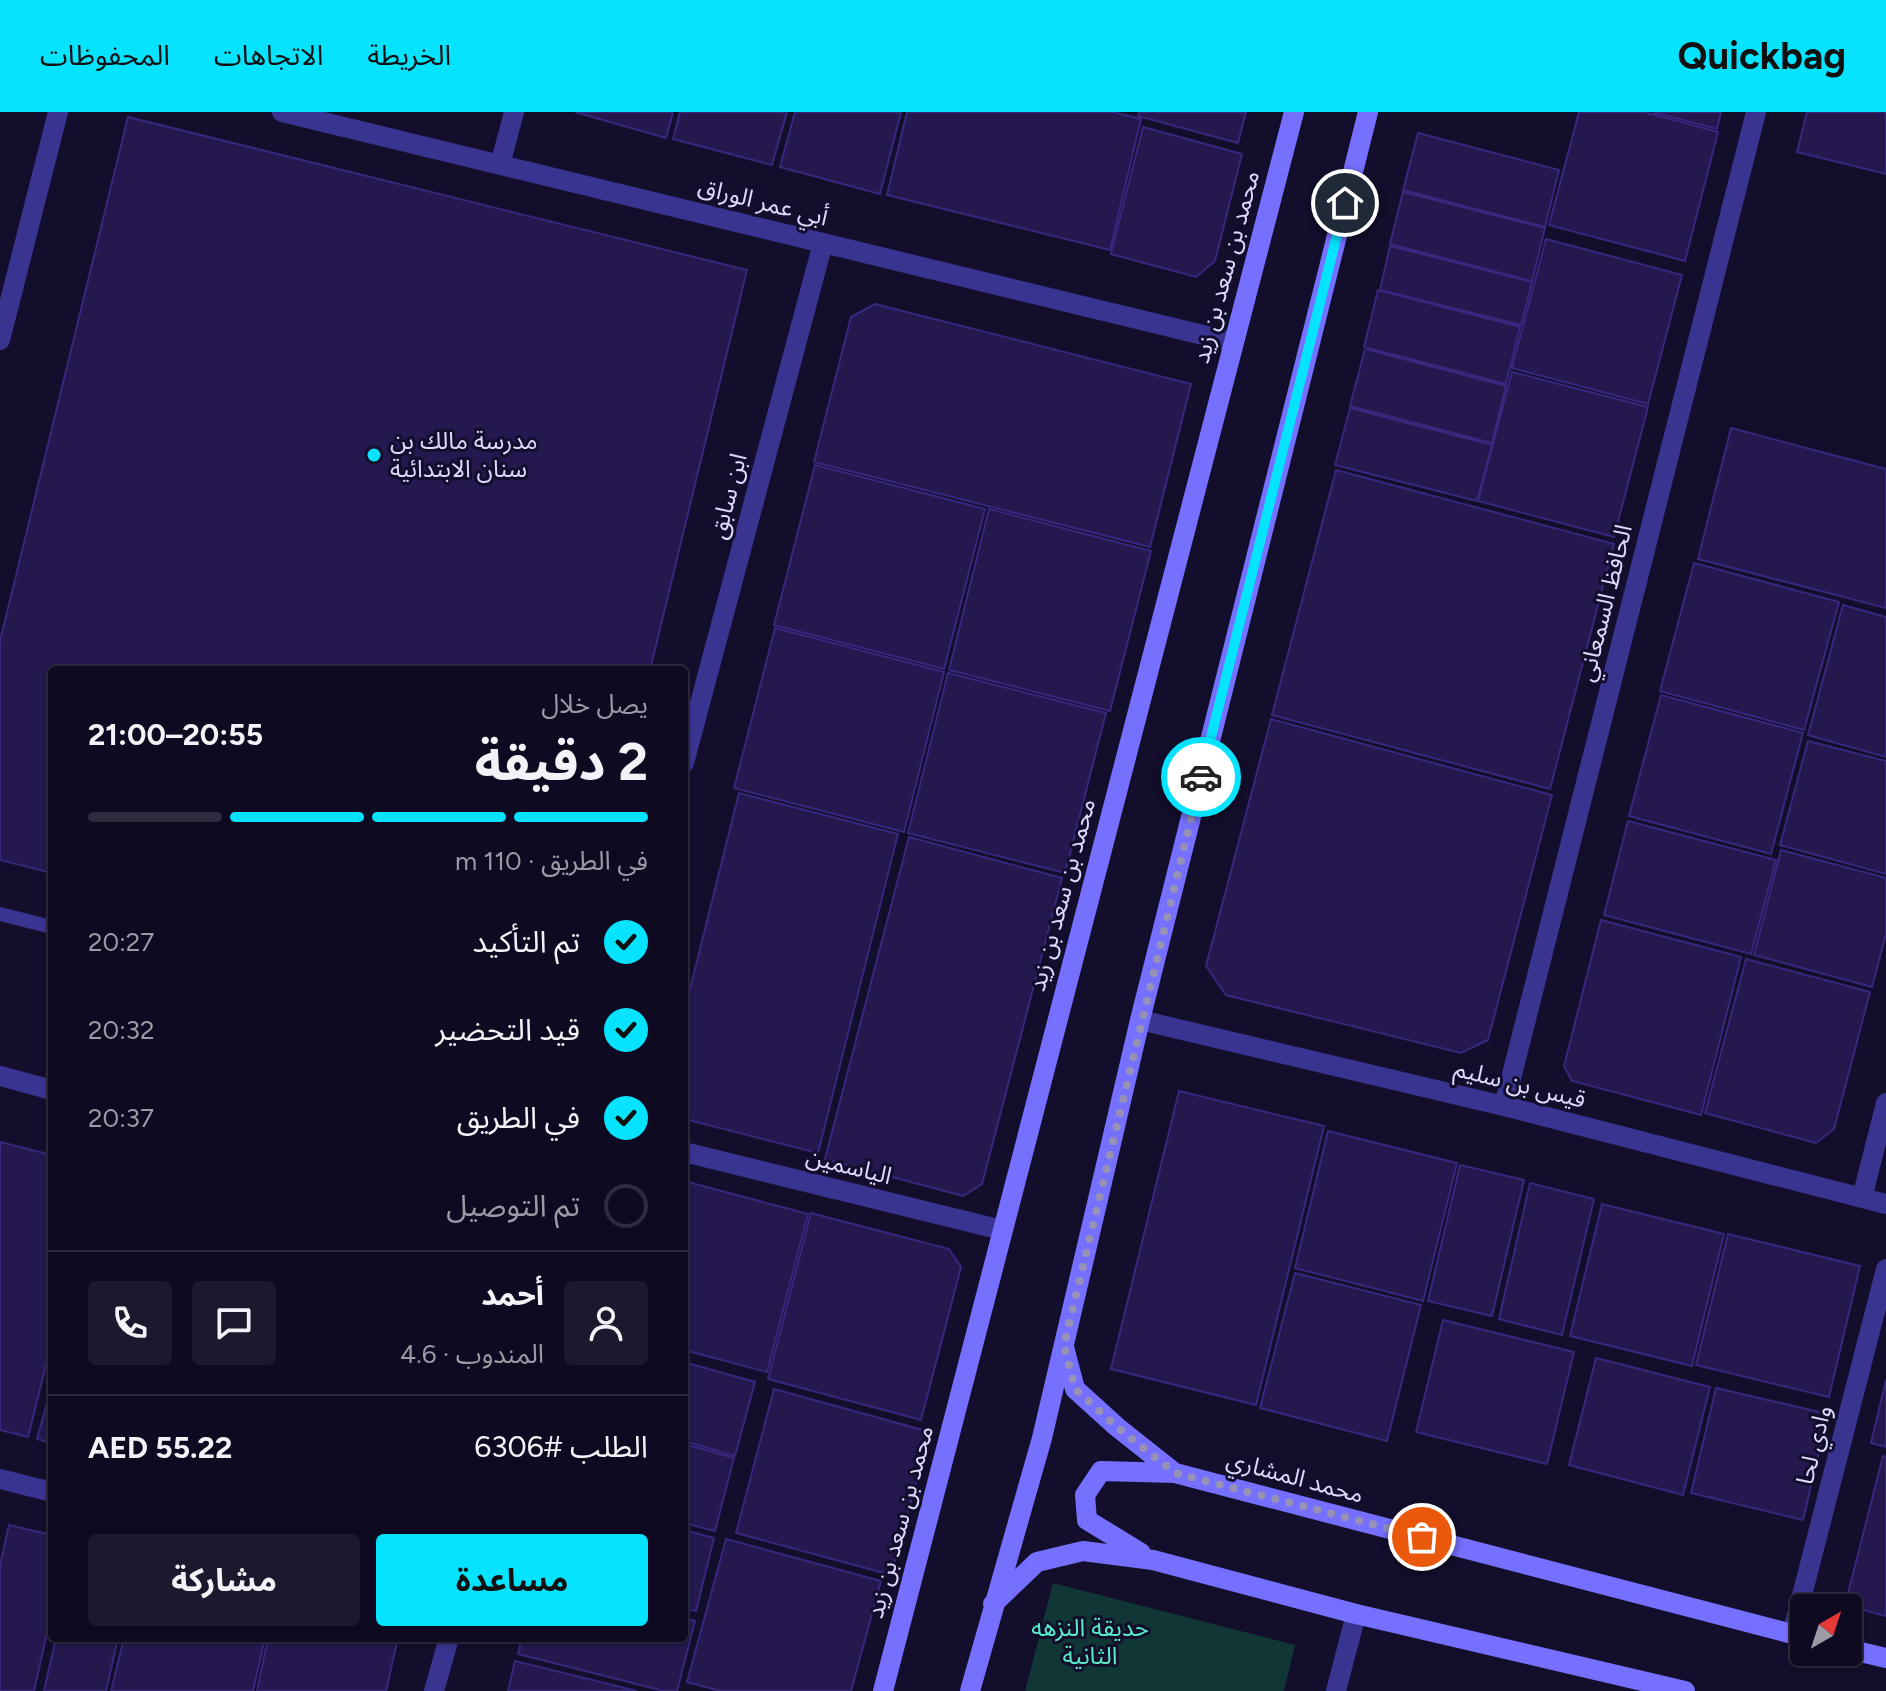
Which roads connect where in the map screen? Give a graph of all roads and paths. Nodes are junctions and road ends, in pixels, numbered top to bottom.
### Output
1 (58, 112) edge
2 (282, 112) edge
3 (514, 112) edge
4 (1294, 112) edge
5 (1368, 112) edge
6 (1756, 112) edge
7 (500, 165) junction
8 (823, 243) junction
9 (0, 340) edge
10 (1232, 342) junction
11 (688, 748) edge
12 (0, 914) edge
13 (48, 926) edge
14 (1140, 1020) junction
15 (0, 1076) edge
16 (48, 1089) edge
17 (1886, 1103) edge
18 (1504, 1106) junction
19 (688, 1153) edge
20 (1862, 1198) junction
21 (1886, 1204) edge
22 (1002, 1230) junction
23 (1886, 1269) edge
24 (1064, 1345) junction
25 (1175, 1473) junction
26 (0, 1479) edge
27 (48, 1491) edge
28 (1153, 1560) junction
29 (1808, 1594) edge
30 (993, 1604) junction
31 (1356, 1614) junction
32 (1790, 1634) edge
33 (448, 1642) edge
34 (1862, 1652) edge
35 (1886, 1658) edge
36 (434, 1691) edge
37 (883, 1691) edge
38 (970, 1691) edge
39 (1336, 1691) edge
40 (1685, 1691) edge

1 - 9 street
2 - 7 street, أبي عمر الوراق
3 - 7 street
4 - 10 street, محمد بن سعد بن زيد
5 - 14 street
6 - 18 street, الحافظ السمعاني
7 - 8 street, أبي عمر الوراق
8 - 10 street, أبي عمر الوراق
8 - 11 street, ابن سابق
10 - 22 street, محمد بن سعد بن زيد
12 - 13 lane
14 - 18 street, قيس بن سليم
14 - 24 street
15 - 16 street
17 - 20 street
18 - 20 street, قيس بن سليم
19 - 22 street, الياسمين
20 - 21 street, قيس بن سليم
22 - 37 street, محمد بن سعد بن زيد
23 - 29 street, وادي لحا
24 - 25 street, محمد المشاري
24 - 30 street
25 - 28 street
25 - 32 street, محمد المشاري
26 - 27 street
28 - 30 street
28 - 31 street
30 - 38 street
31 - 39 street
31 - 40 street
33 - 36 street
34 - 35 street

